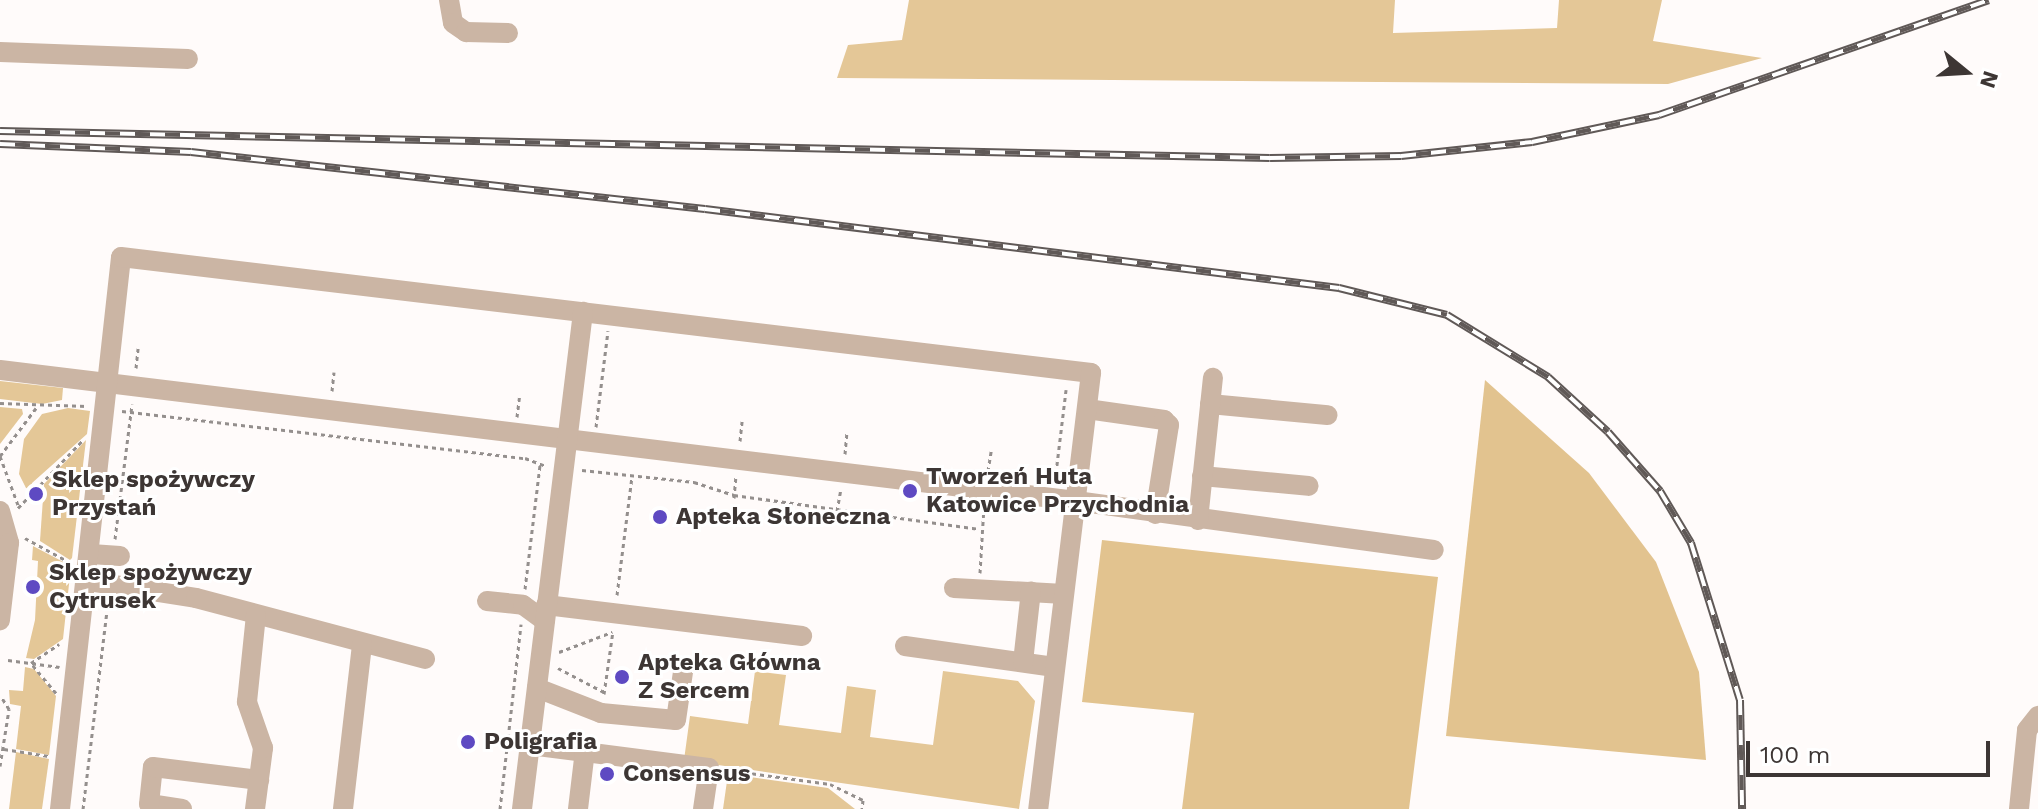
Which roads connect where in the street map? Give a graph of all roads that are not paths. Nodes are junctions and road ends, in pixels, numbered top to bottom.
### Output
1 (449, 0) edge
2 (508, 33) dead end
3 (0, 52) edge
4 (188, 59) dead end
5 (583, 312) junction
6 (0, 370) edge
7 (1213, 378) dead end
8 (105, 383) junction
9 (1210, 404) junction
10 (1087, 409) junction
11 (1327, 415) dead end
12 (567, 440) junction
13 (1202, 476) junction
14 (1309, 486) dead end
15 (1076, 501) junction
16 (9, 510) edge
17 (1155, 514) junction
18 (1198, 520) junction
19 (1434, 550) dead end
20 (120, 556) dead end
21 (82, 559) junction
22 (89, 581) junction
23 (954, 588) dead end
24 (1031, 591) junction
25 (1064, 594) junction
26 (487, 601) dead end
27 (546, 607) junction
28 (256, 615) junction
29 (0, 620) edge
30 (802, 636) dead end
31 (362, 644) junction
32 (905, 646) dead end
33 (425, 659) dead end
34 (1023, 662) junction
35 (1055, 667) junction
36 (683, 672) dead end
37 (537, 688) junction
38 (2038, 716) edge
39 (530, 745) junction
40 (585, 750) junction
41 (259, 780) junction
42 (60, 809) edge
43 (182, 809) edge
44 (255, 809) edge
45 (343, 809) edge
46 (522, 809) edge
47 (578, 809) edge
48 (703, 809) edge
49 (1038, 809) edge
50 (2019, 809) edge

1 - 2 lane
3 - 4 lane
5 - 8 lane
5 - 10 lane
5 - 12 lane
6 - 8 lane
7 - 9 lane
8 - 12 lane
8 - 21 lane
9 - 11 lane
9 - 13 lane
10 - 15 lane
10 - 17 lane
12 - 15 lane
12 - 27 lane
13 - 14 lane
13 - 18 lane
15 - 17 lane
15 - 25 lane
16 - 29 lane
17 - 18 lane
18 - 19 lane
20 - 21 lane
21 - 22 lane
22 - 28 lane
22 - 42 lane
23 - 24 lane
24 - 25 lane
24 - 34 lane
25 - 35 lane
26 - 27 lane
27 - 30 lane
27 - 37 lane
28 - 31 lane
28 - 41 lane
31 - 33 lane
31 - 45 lane
32 - 34 lane
34 - 35 lane
35 - 49 lane
36 - 37 lane
37 - 39 lane
38 - 50 lane
39 - 40 lane
39 - 46 lane
40 - 47 lane
40 - 48 lane
41 - 43 lane
41 - 44 lane

